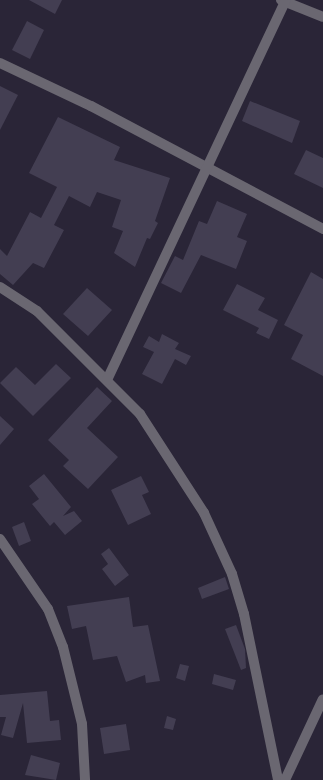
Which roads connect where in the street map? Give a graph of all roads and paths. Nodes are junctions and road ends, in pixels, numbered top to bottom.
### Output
1 (283, 1) edge
2 (323, 17) edge
3 (0, 63) edge
4 (207, 167) junction
5 (323, 229) edge
6 (0, 287) edge
7 (107, 380) junction
8 (0, 539) edge
9 (323, 699) edge
10 (86, 780) edge
11 (278, 780) edge
12 (285, 780) edge

1 - 2 street
1 - 4 street
3 - 4 street
4 - 5 street
4 - 7 street
6 - 7 street
7 - 11 street
8 - 10 street
9 - 12 street

